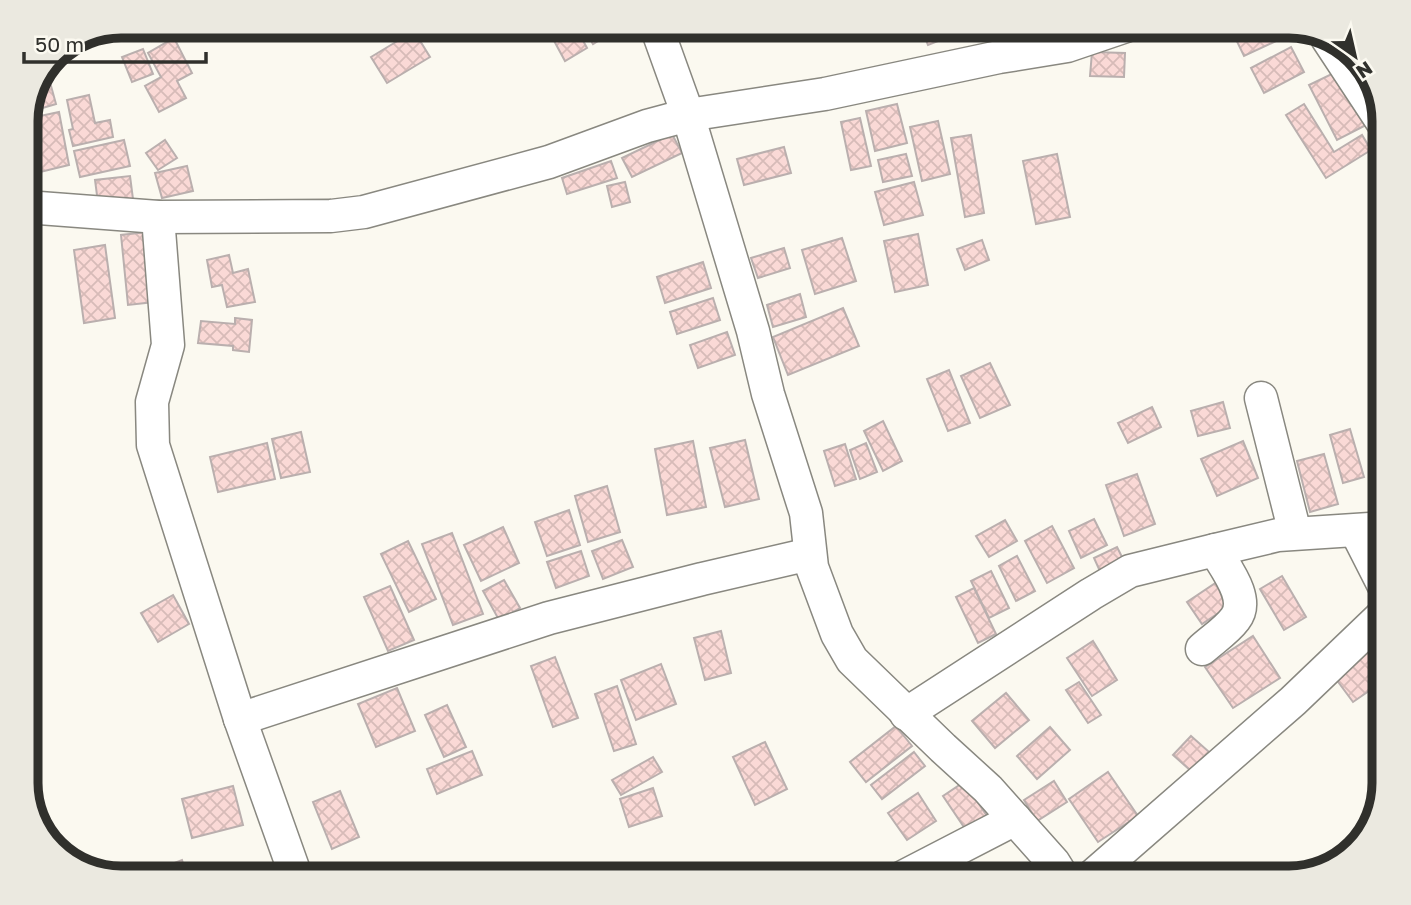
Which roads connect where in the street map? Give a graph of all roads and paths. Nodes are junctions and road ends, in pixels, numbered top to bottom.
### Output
1 (660, 38) edge
2 (1091, 38) edge
3 (1337, 52) edge
4 (1371, 105) edge
5 (688, 115) junction
6 (39, 208) edge
7 (158, 217) junction
8 (1261, 398) dead end
9 (1370, 529) edge
10 (1295, 533) junction
11 (1215, 550) junction
12 (810, 554) junction
13 (1372, 625) edge
14 (1202, 649) dead end
15 (906, 714) junction
16 (240, 719) junction
17 (1015, 819) junction
18 (292, 866) edge
19 (924, 866) edge
20 (1053, 866) edge
21 (1103, 866) edge

1 - 5 street
2 - 5 street
3 - 4 street
5 - 7 street
5 - 12 street
6 - 7 street
7 - 16 street
8 - 10 street
9 - 10 street
10 - 11 street
11 - 14 street
11 - 15 street
12 - 15 street
12 - 16 street
13 - 21 street
15 - 17 street
16 - 18 street
17 - 19 street
17 - 20 street

